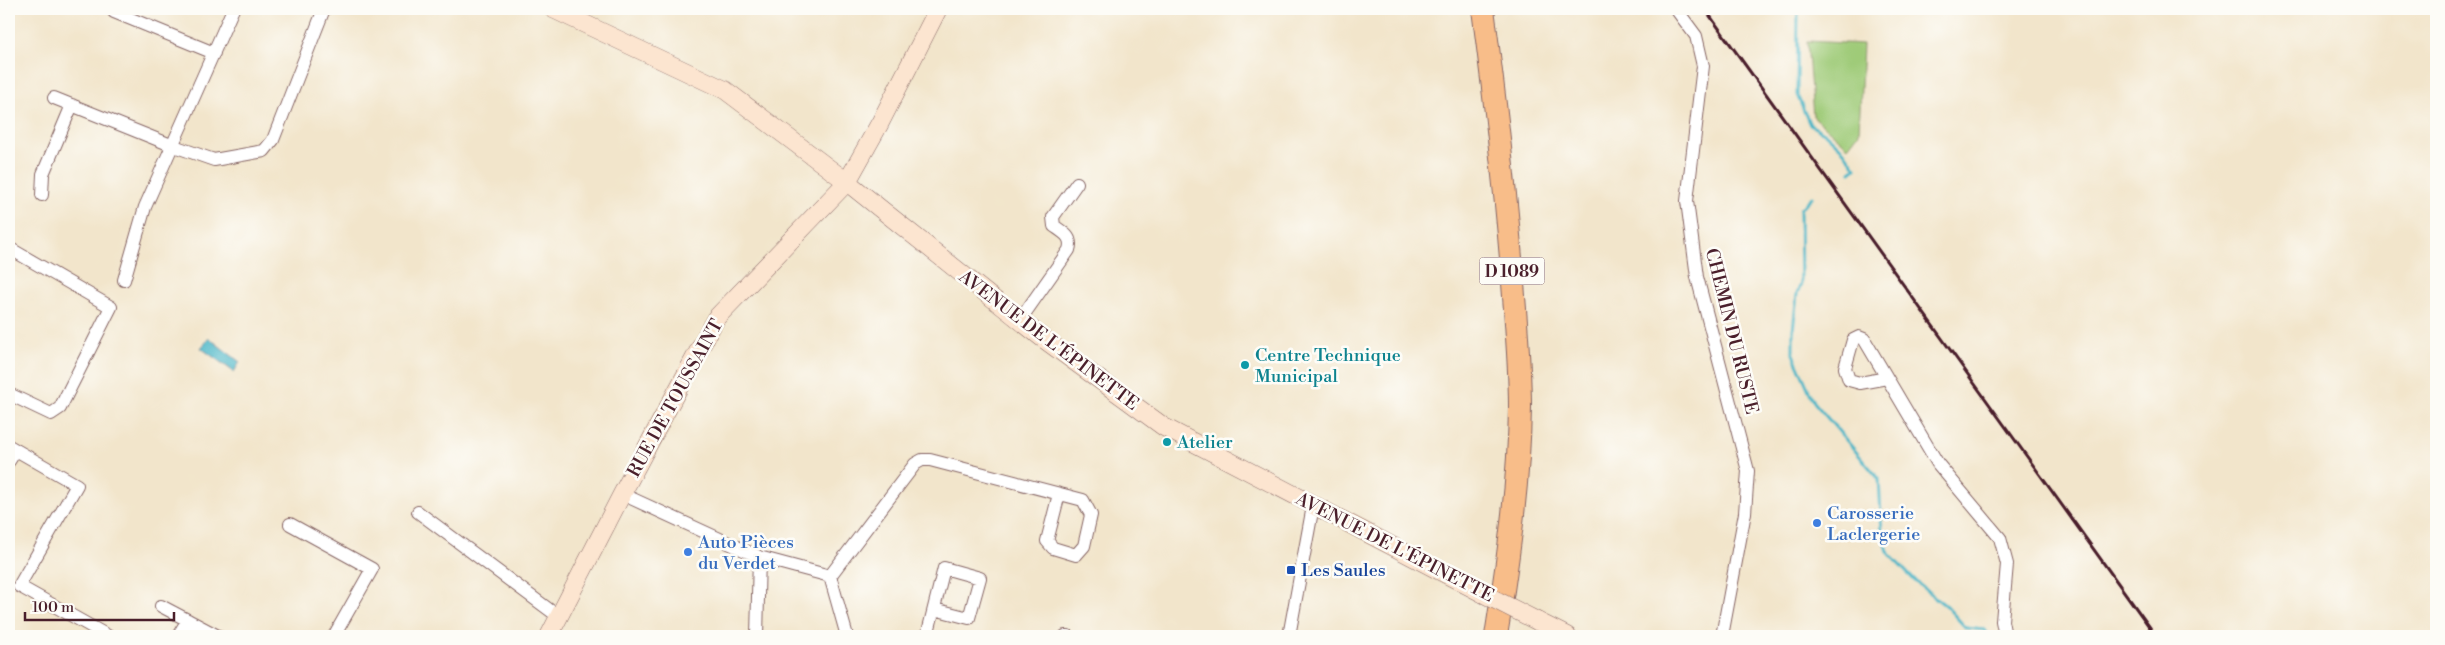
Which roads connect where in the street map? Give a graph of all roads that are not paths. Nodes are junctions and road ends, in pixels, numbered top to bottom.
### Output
1 (234, 9) edge
2 (324, 9) edge
3 (553, 9) edge
4 (938, 9) edge
5 (1482, 9) edge
6 (1498, 9) edge
7 (1676, 9) edge
8 (113, 10) edge
9 (214, 53) junction
10 (54, 98) dead end
11 (72, 105) junction
12 (1500, 135) junction
13 (172, 145) junction
14 (847, 182) junction
15 (1076, 184) dead end
16 (42, 195) dead end
17 (9, 248) edge
18 (124, 280) dead end
19 (1020, 320) junction
20 (1887, 378) dead end
21 (9, 394) edge
22 (11, 452) edge
23 (622, 494) junction
24 (1059, 494) junction
25 (1313, 506) junction
26 (418, 512) dead end
27 (290, 524) dead end
28 (759, 557) junction
29 (830, 576) junction
30 (161, 606) dead end
31 (934, 609) dead end
32 (559, 616) junction
33 (188, 620) junction
34 (108, 636) edge
35 (178, 636) edge
36 (218, 636) edge
37 (334, 636) edge
38 (549, 636) edge
39 (757, 636) edge
40 (847, 636) edge
41 (927, 636) edge
42 (1289, 636) edge
43 (1496, 636) edge
44 (1567, 636) edge
45 (1722, 636) edge
46 (2005, 636) edge

1 - 9 street
2 - 13 street
3 - 14 street, AVENUE DE L'ÉPINETTE
4 - 14 street, RUE DE TOUSSAINT
5 - 12 highway, D 1089
6 - 12 highway, D 1089
7 - 45 street, CHEMIN DU RUSTE
8 - 9 street
9 - 13 street
10 - 11 street
11 - 13 street
11 - 16 street
12 - 43 highway, D 1089
13 - 18 street
14 - 19 street, AVENUE DE L'ÉPINETTE
14 - 23 street, RUE DE TOUSSAINT
15 - 19 street
17 - 21 street
19 - 25 street, AVENUE DE L'ÉPINETTE
20 - 46 street
22 - 34 street
23 - 28 street
23 - 32 street, RUE DE TOUSSAINT
24 - 24 street
24 - 29 street
25 - 42 street
25 - 44 street, AVENUE DE L'ÉPINETTE, bridge
26 - 32 street
27 - 37 street
28 - 29 street
28 - 39 street
29 - 40 street
30 - 33 street
31 - 41 street
32 - 38 street, RUE DE TOUSSAINT
33 - 35 street
33 - 36 street

